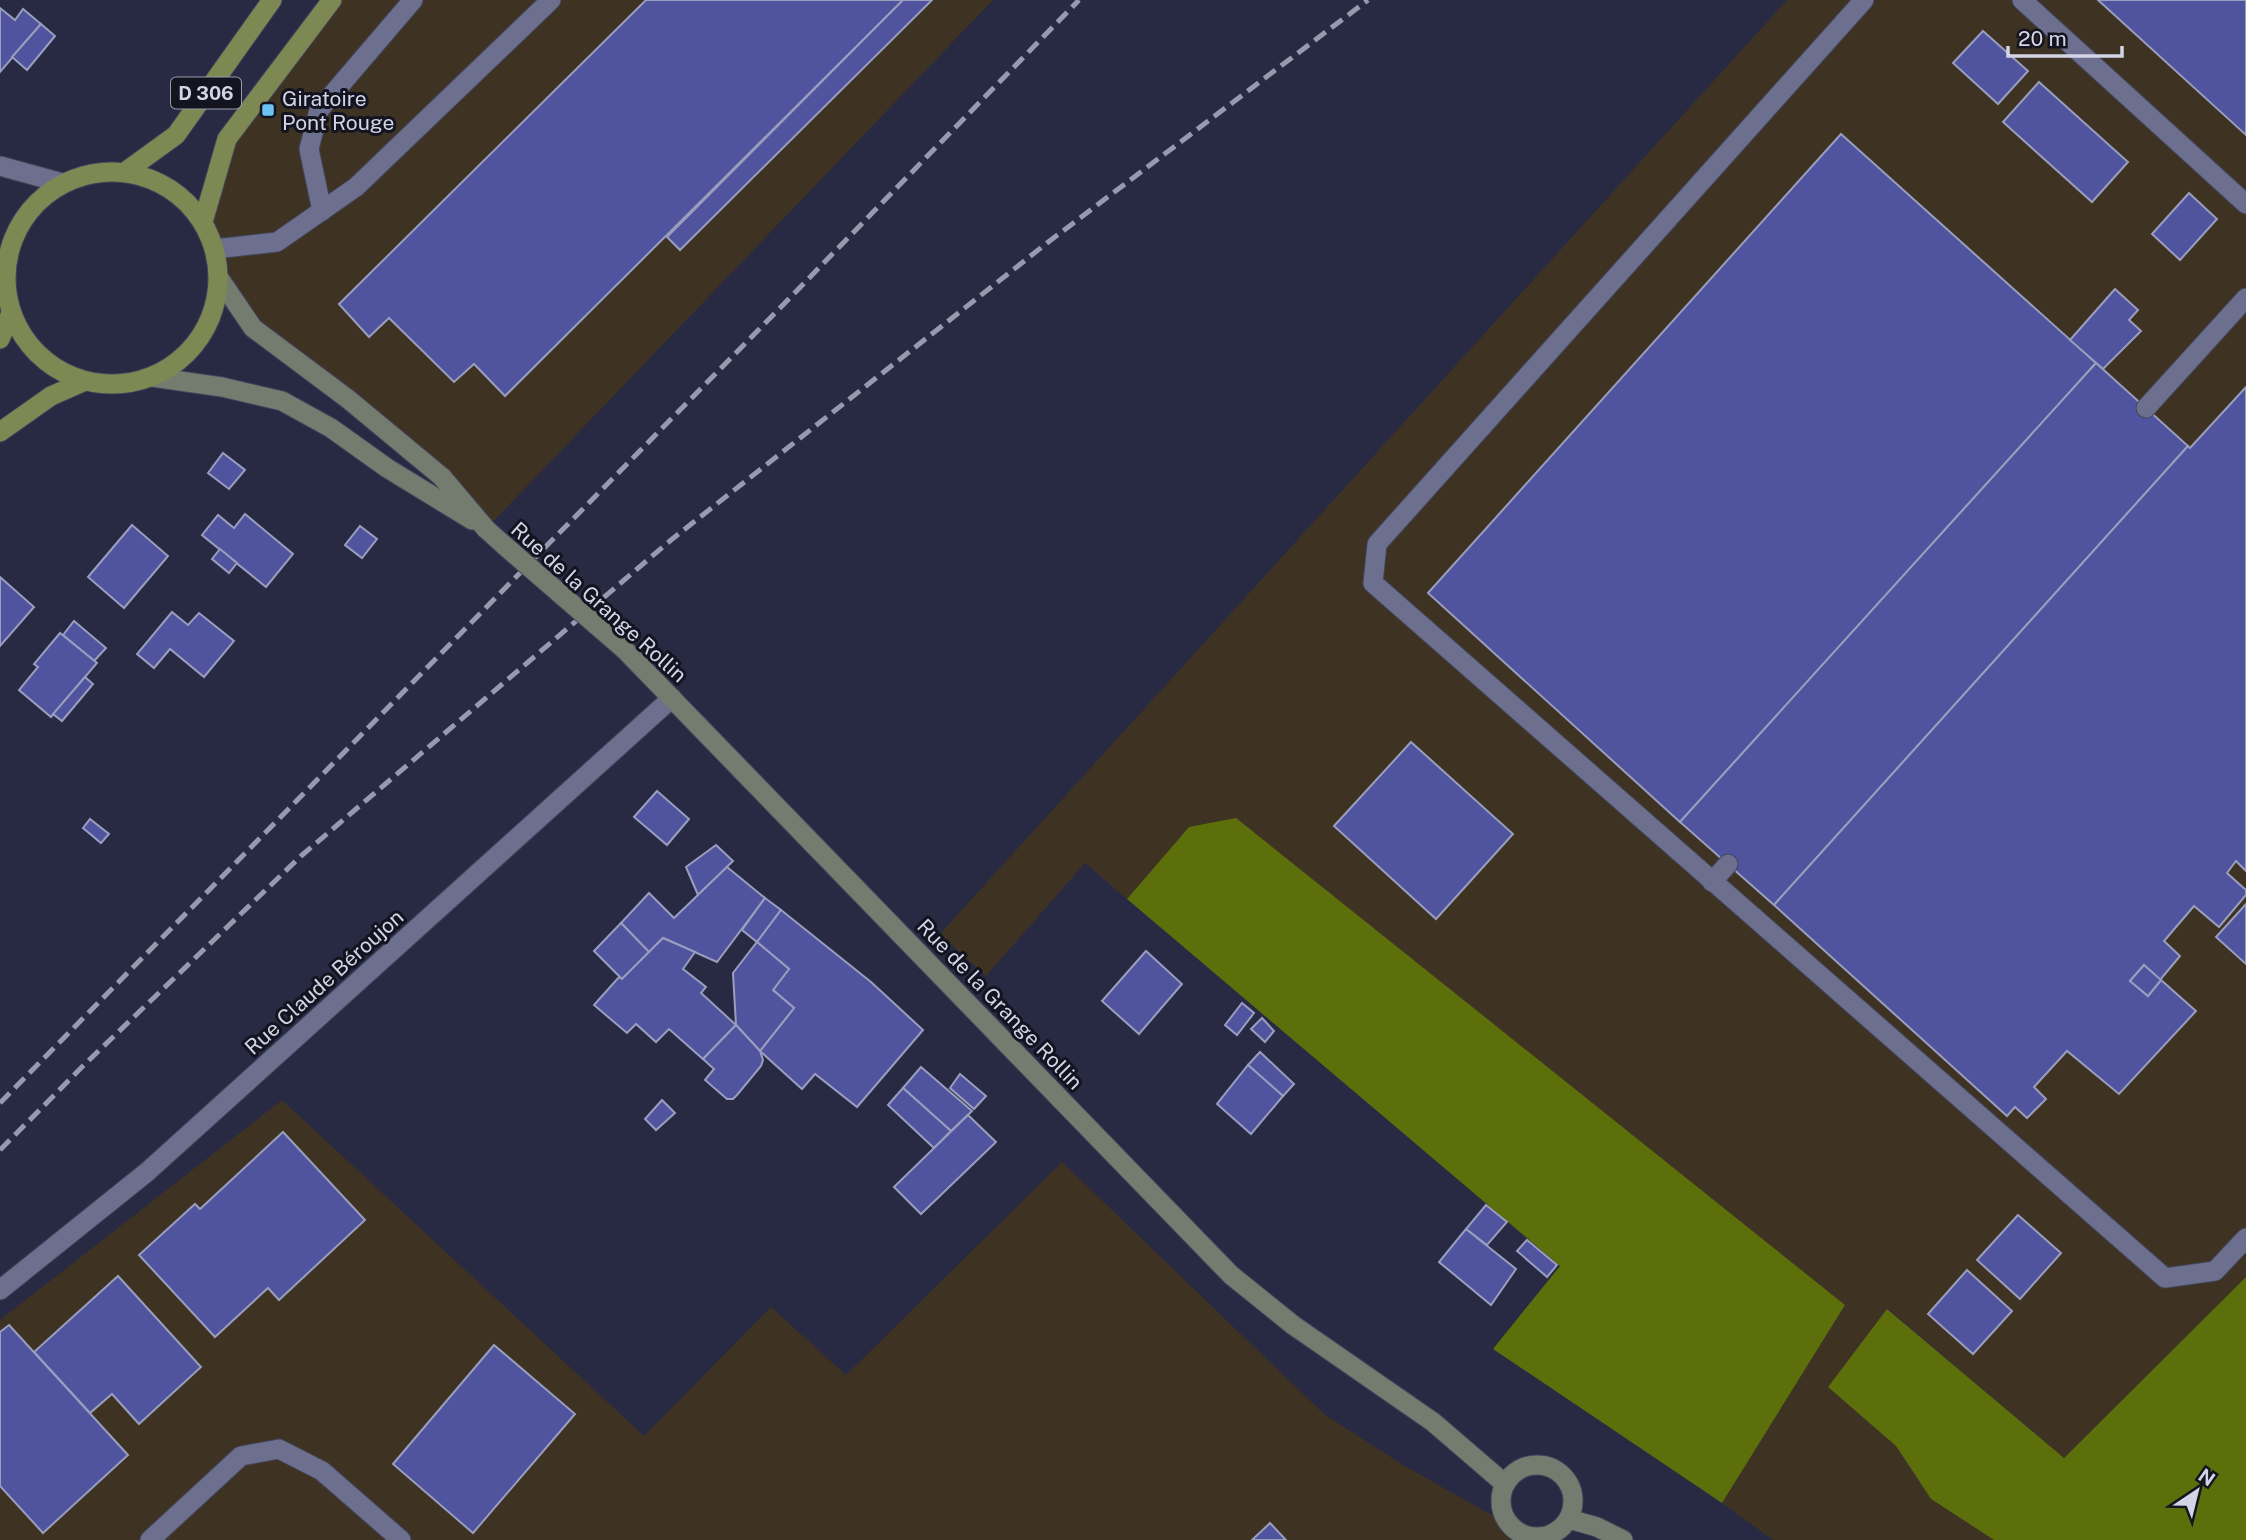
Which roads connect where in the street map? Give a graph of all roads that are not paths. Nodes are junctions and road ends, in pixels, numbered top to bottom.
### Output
1 (272, 0) edge
2 (332, 0) edge
3 (413, 0) edge
4 (551, 0) edge
5 (1864, 0) edge
6 (2022, 0) edge
7 (0, 166) edge
8 (125, 172) junction
9 (62, 183) junction
10 (2246, 204) edge
11 (322, 211) junction
12 (203, 222) junction
13 (215, 250) junction
14 (2, 270) edge
15 (219, 278) junction
16 (2246, 298) edge
17 (11, 313) junction
18 (0, 339) edge
19 (152, 377) junction
20 (85, 381) junction
21 (2146, 408) dead end
22 (0, 432) edge
23 (486, 528) junction
24 (672, 698) junction
25 (1728, 864) dead end
26 (1712, 882) junction
27 (2246, 1238) edge
28 (0, 1290) edge
29 (1505, 1484) junction
30 (1569, 1519) junction
31 (1523, 1538) edge
32 (150, 1540) edge
33 (401, 1540) edge
34 (1623, 1540) edge

1 - 8 main road, D 306
2 - 12 main road, D 306
3 - 11 street
4 - 11 street
5 - 26 street
6 - 10 street
7 - 9 street
8 - 9 main road
8 - 12 main road
9 - 14 main road
11 - 13 street
12 - 13 main road
13 - 15 main road
14 - 17 main road
15 - 19 main road
15 - 23 main road, Rue de la Grange Rollin
16 - 21 street
17 - 18 main road
17 - 20 main road
19 - 20 main road
19 - 23 main road, Rue de la Grange Rollin
20 - 22 main road
23 - 24 main road, Rue de la Grange Rollin, bridge
24 - 28 street, Rue Claude Béroujon
24 - 29 main road, Rue de la Grange Rollin
25 - 26 street
26 - 27 street
29 - 30 main road
29 - 31 main road
30 - 31 main road
30 - 34 main road
32 - 33 street

